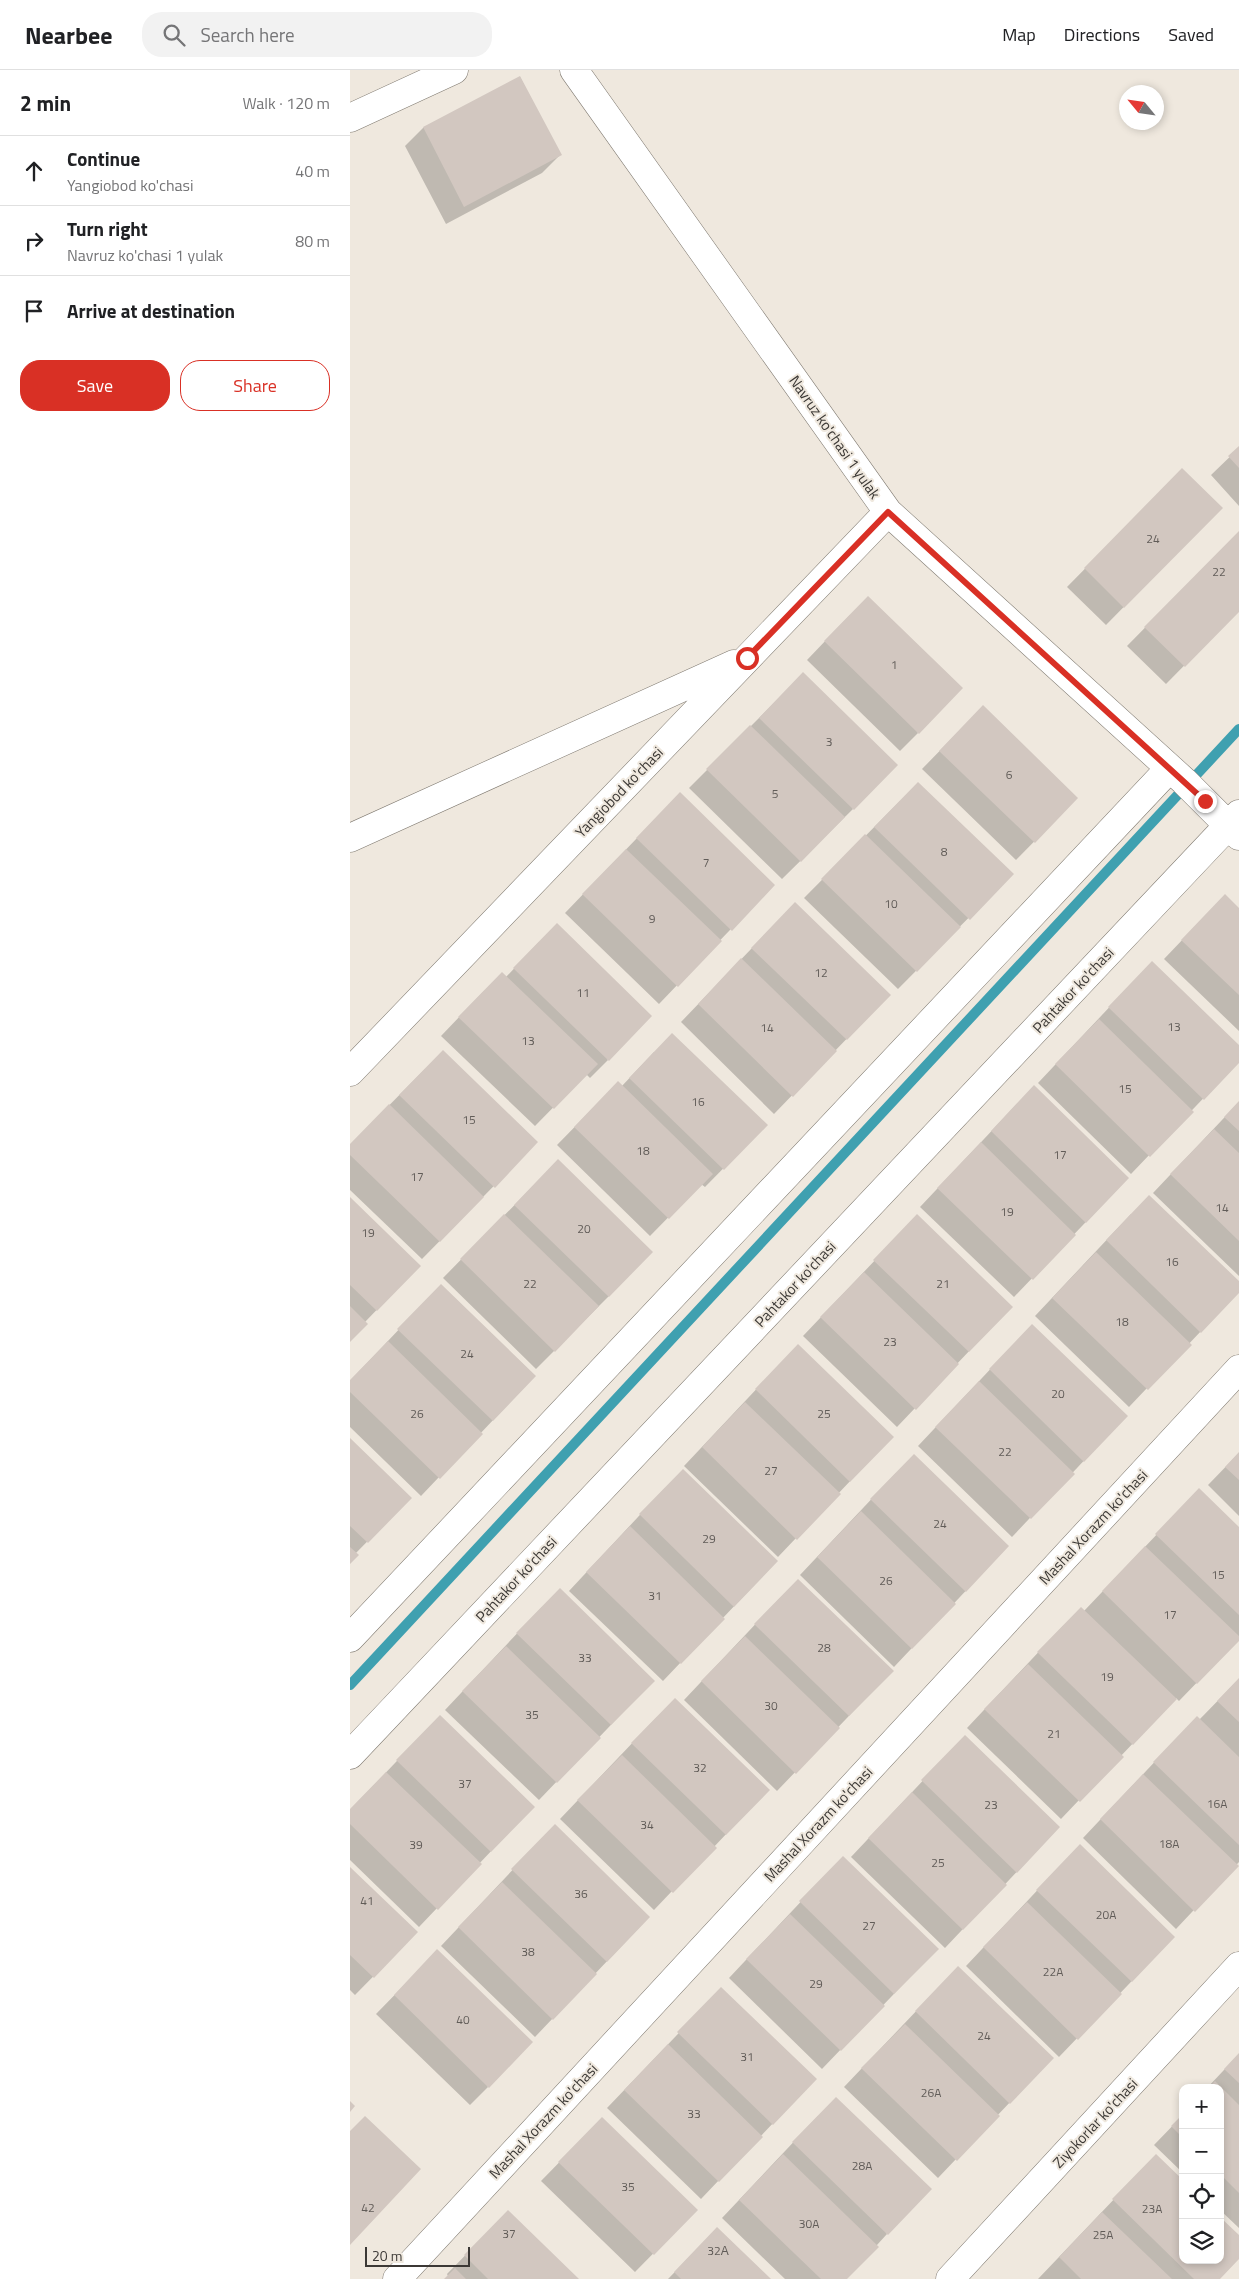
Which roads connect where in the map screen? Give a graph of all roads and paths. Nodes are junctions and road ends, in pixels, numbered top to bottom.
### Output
1 (454, 70) edge
2 (574, 70) edge
3 (350, 118) edge
4 (888, 512) junction
5 (747, 658) junction
6 (1177, 775) junction
7 (1235, 826) edge
8 (350, 838) edge
9 (350, 1072) edge
10 (1239, 1370) edge
11 (350, 1638) edge
12 (350, 1755) edge
13 (1239, 1966) edge
14 (397, 2279) edge
15 (950, 2279) edge

1 - 3 street
2 - 4 street, Navruz ko'chasi 1 yulak
4 - 5 street, Yangiobod ko'chasi
4 - 6 street, Navruz ko'chasi 1 yulak
5 - 8 street
5 - 9 street, Yangiobod ko'chasi
6 - 7 street, Navruz ko'chasi 1 yulak
6 - 11 street
7 - 12 street, Pahtakor ko'chasi
10 - 14 street, Mashal Xorazm ko'chasi
13 - 15 street, Ziyokorlar ko'chasi

